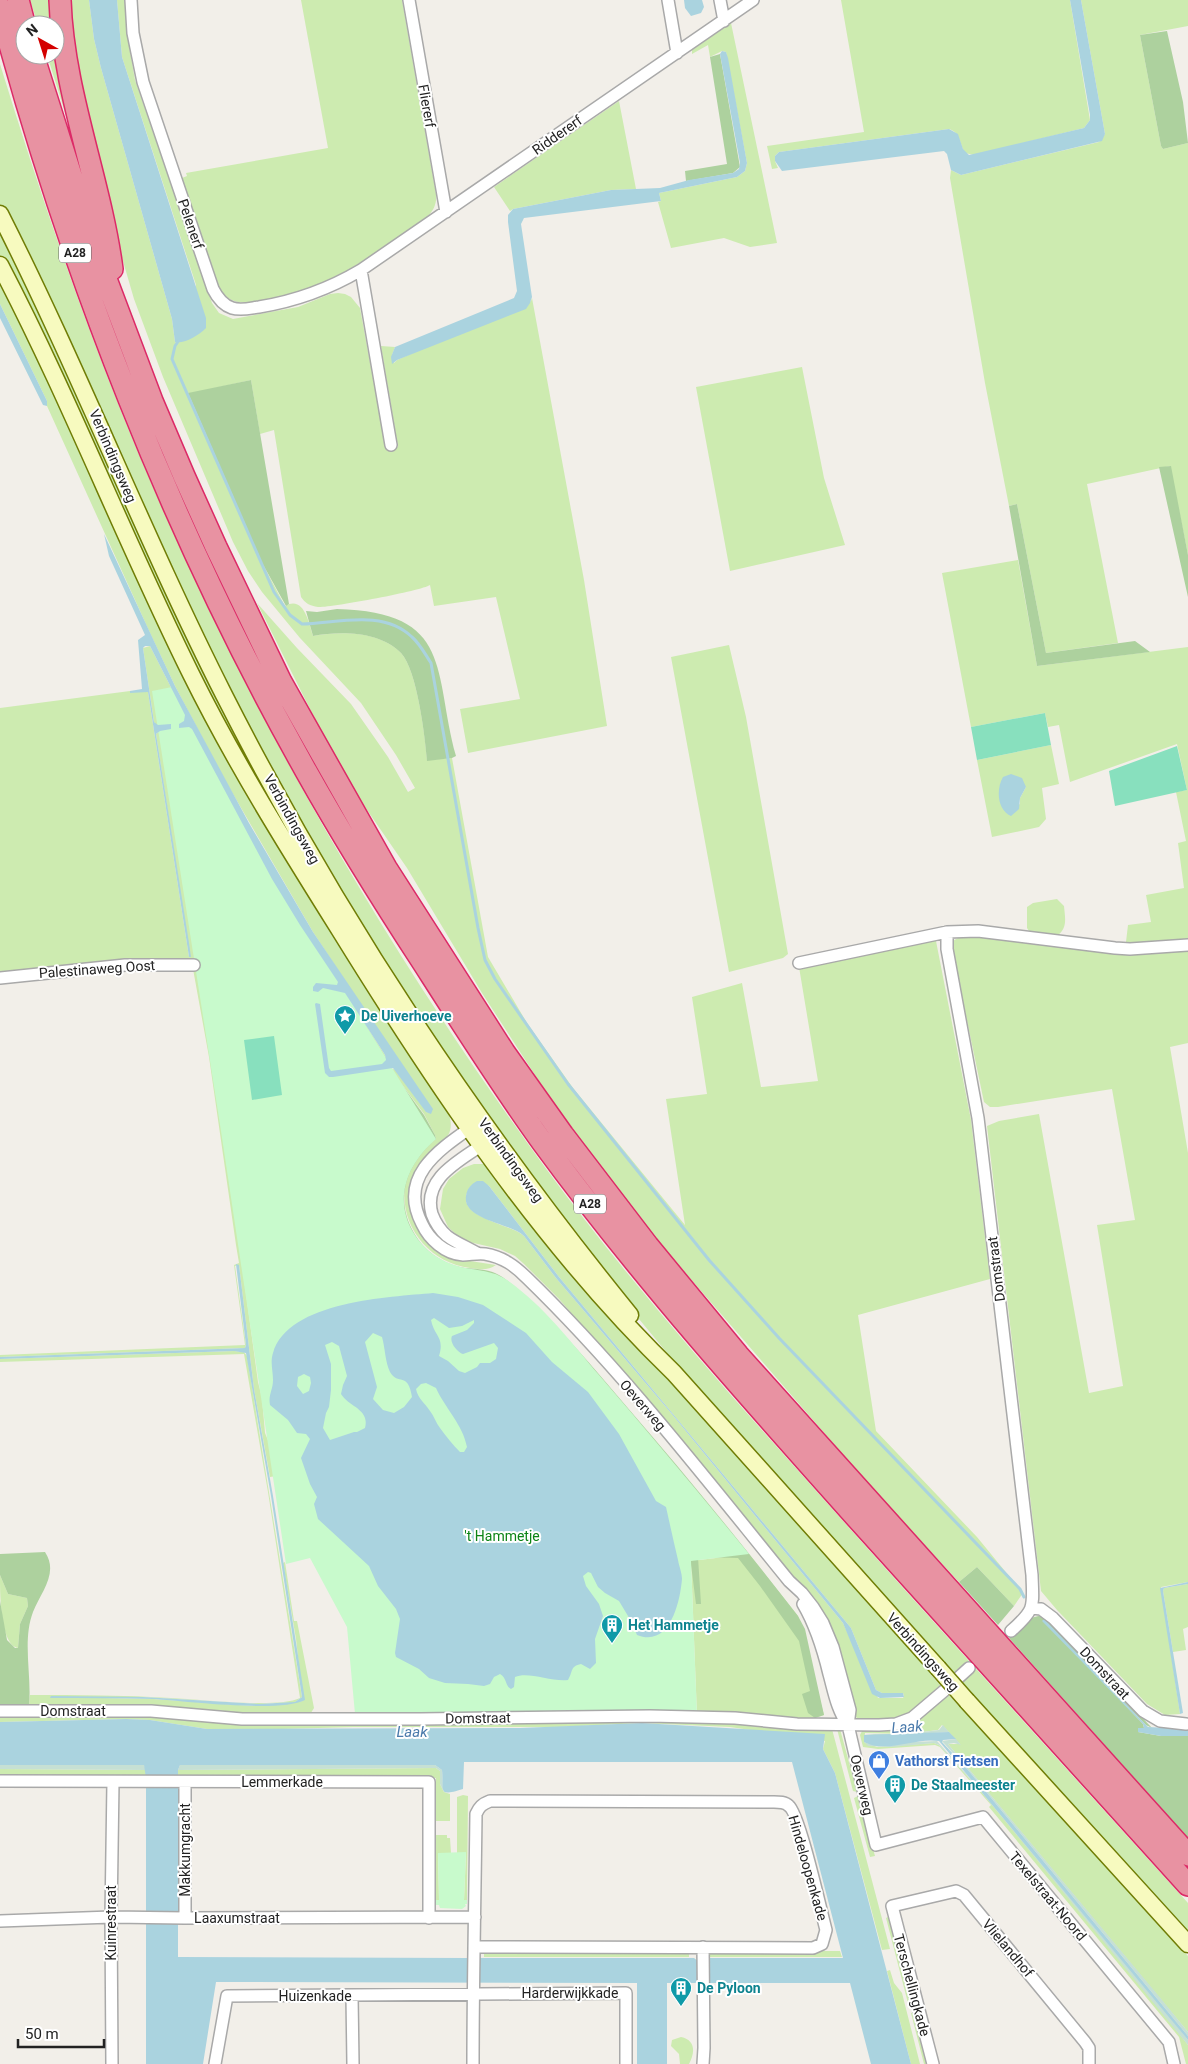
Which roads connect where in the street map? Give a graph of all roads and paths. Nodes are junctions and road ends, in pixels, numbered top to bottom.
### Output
1 (18, 0) edge
2 (60, 0) edge
3 (131, 0) edge
4 (409, 0) edge
5 (668, 0) edge
6 (720, 0) edge
7 (753, 0) edge
8 (0, 8) edge
9 (22, 15) edge
10 (724, 21) junction
11 (677, 52) junction
12 (36, 65) edge
13 (446, 212) junction
14 (0, 214) edge
15 (0, 265) edge
16 (362, 270) junction
17 (118, 312) junction
18 (391, 445) dead end
19 (947, 932) junction
20 (1188, 945) edge
21 (799, 963) dead end
22 (194, 966) dead end
23 (0, 978) edge
24 (478, 1128) junction
25 (482, 1144) junction
26 (477, 1253) junction
27 (674, 1372) junction
28 (1032, 1608) junction
29 (1011, 1632) dead end
30 (969, 1668) dead end
31 (958, 1678) dead end
32 (945, 1690) dead end
33 (0, 1711) edge
34 (1186, 1724) dead end
35 (848, 1725) junction
36 (0, 1782) edge
37 (113, 1782) junction
38 (185, 1782) junction
39 (876, 1845) joint
40 (1188, 1855) edge
41 (1188, 1885) edge
42 (892, 1906) joint
43 (111, 1917) junction
44 (475, 1917) junction
45 (182, 1918) junction
46 (428, 1918) junction
47 (0, 1921) edge
48 (1174, 1929) junction
49 (1188, 1944) edge
50 (474, 1947) junction
51 (703, 1947) junction
52 (1188, 1948) edge
53 (473, 1993) junction
54 (352, 1996) junction
55 (112, 2064) edge
56 (215, 2064) edge
57 (353, 2064) edge
58 (473, 2064) edge
59 (626, 2064) edge
60 (703, 2064) edge
61 (932, 2064) edge
62 (1088, 2064) edge
63 (1174, 2064) edge

1 - 9 highway
2 - 17 highway, A28
3 - 16 street, Pelenerf
4 - 13 street, Fliererf
5 - 11 street
6 - 10 street
7 - 10 street, Riddererf
8 - 41 highway, A28
10 - 11 street, Riddererf
11 - 13 street, Riddererf
12 - 17 highway, A28
13 - 16 street, Riddererf
14 - 24 main road, Verbindingsweg
15 - 24 main road, Verbindingsweg
16 - 18 street
17 - 40 highway, A28
19 - 20 street
19 - 21 street
19 - 28 street, Domstraat
22 - 23 street, Palestinaweg Oost
24 - 25 main road, Verbindingsweg
24 - 26 street, Oeverweg
24 - 27 main road, Verbindingsweg
25 - 26 street, Oeverweg
25 - 27 main road, Verbindingsweg
26 - 35 street, Oeverweg
27 - 48 main road, Verbindingsweg, bridge
28 - 29 street
28 - 34 street, Domstraat
30 - 31 street
32 - 35 street, Domstraat
33 - 35 street, Domstraat
35 - 39 street, Oeverweg
36 - 37 street, Lemmerkade
37 - 38 street, Lemmerkade
37 - 43 street, Kuinrestraat
38 - 45 street, Makkumgracht
38 - 46 street, Lemmerkade
39 - 63 street, Texelstraat-Noord
42 - 61 street, Terschellingkade
42 - 62 street, Vlielandhof
43 - 45 street, Laaxumstraat
43 - 47 street, Laaxumstraat
43 - 55 street, Kuinrestraat
44 - 46 street, Laaxumstraat
44 - 50 street, Hindeloopenkade
44 - 51 street, Hindeloopenkade
45 - 46 street, Laaxumstraat
48 - 49 main road, Verbindingsweg
48 - 52 main road, Verbindingsweg
50 - 51 street, Hindeloopenkade
50 - 53 street, Hindeloopenkade
51 - 60 street
53 - 54 street, Huizenkade
53 - 58 street, Hindeloopenkade
53 - 59 street, Harderwijkkade
54 - 56 street, Huizenkade
54 - 57 street

